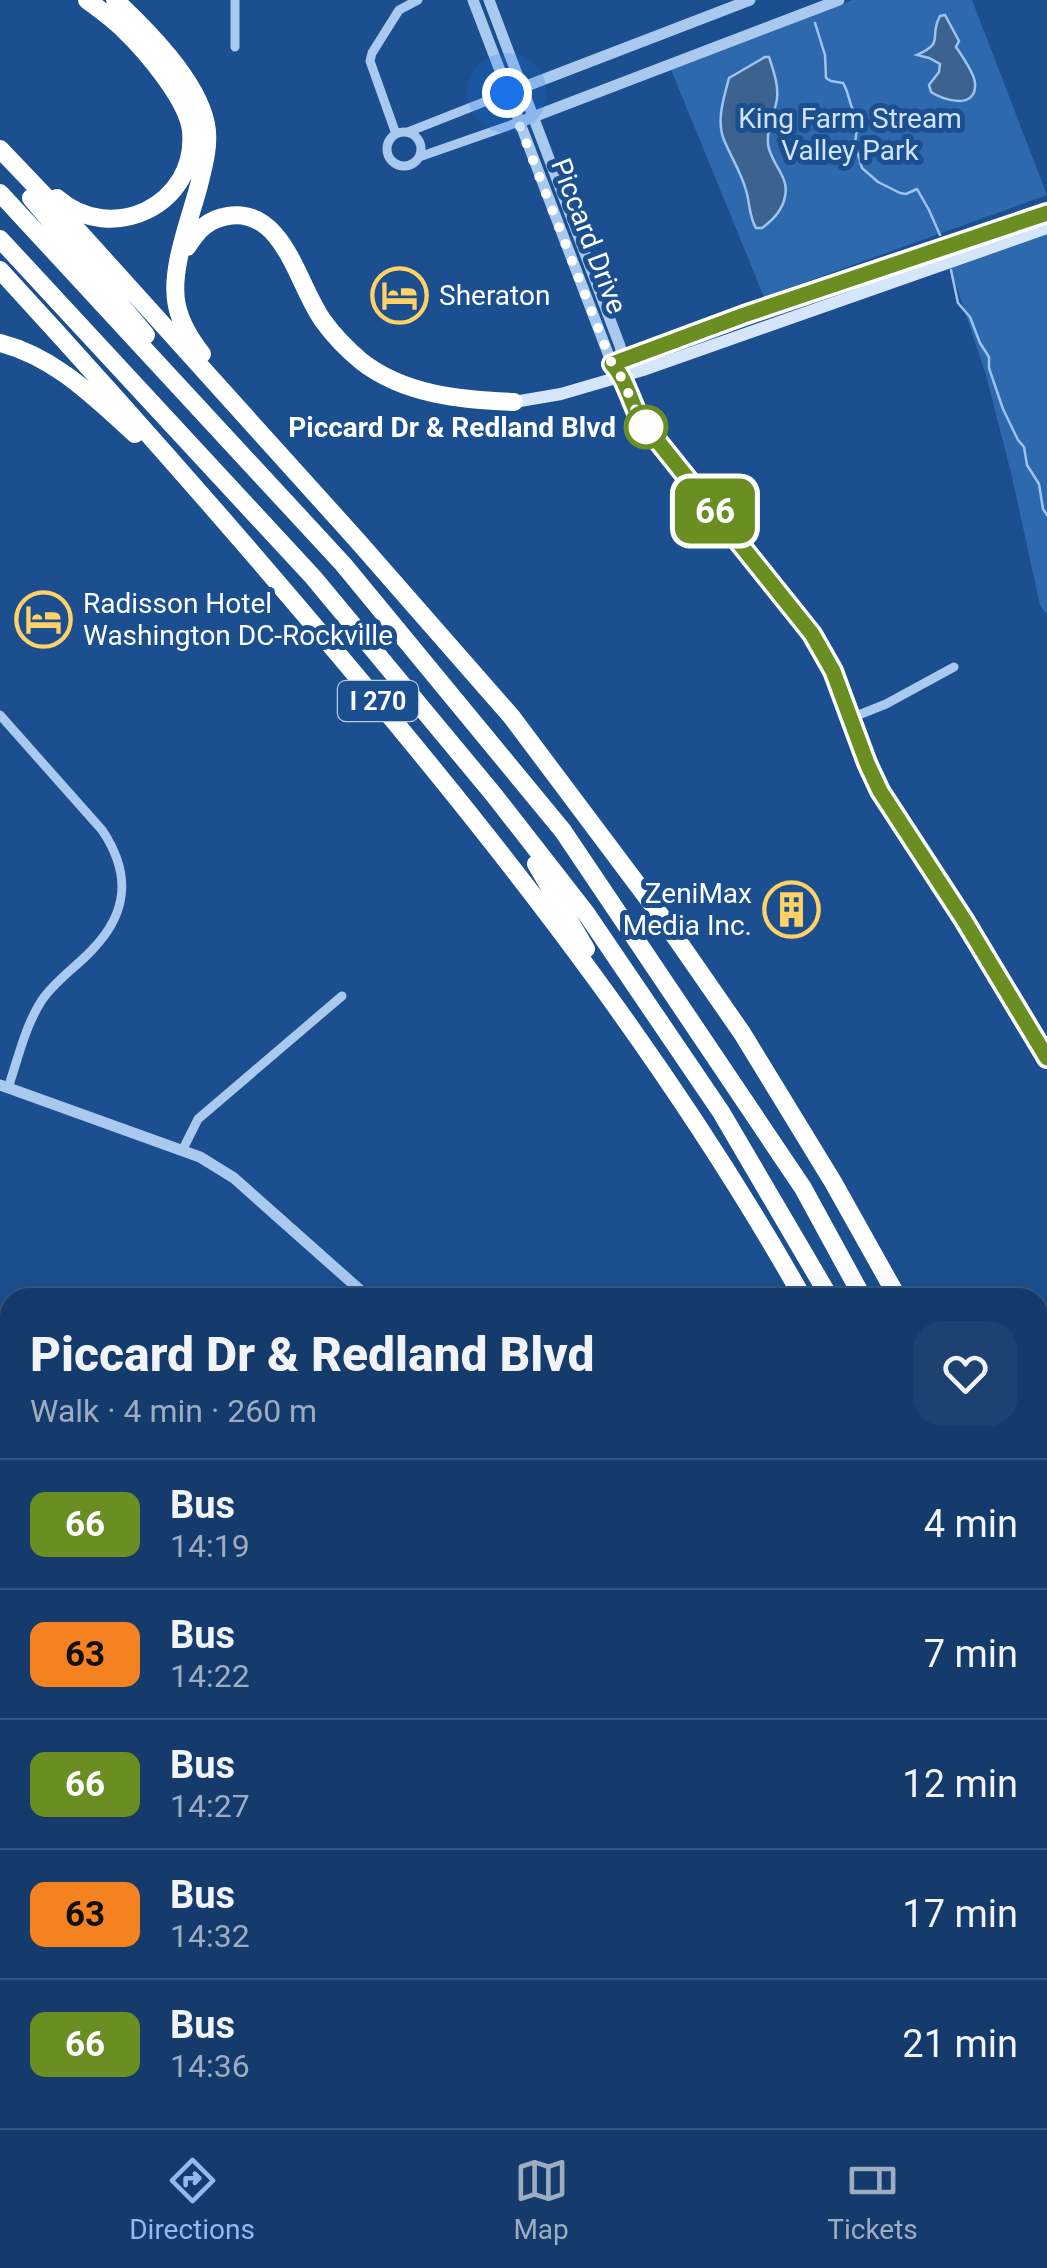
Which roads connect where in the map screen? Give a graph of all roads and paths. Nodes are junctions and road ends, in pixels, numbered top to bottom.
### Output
1 (87, 0) edge
2 (115, 0) edge
3 (235, 0) edge
4 (418, 0) edge
5 (473, 0) edge
6 (489, 0) edge
7 (750, 0) edge
8 (838, 0) edge
9 (235, 46) dead end
10 (522, 88) junction
11 (507, 93) junction
12 (532, 117) junction
13 (519, 122) junction
14 (402, 133) junction
15 (3, 156) edge
16 (419, 157) junction
17 (0, 193) edge
18 (1047, 213) edge
19 (1047, 228) edge
20 (0, 239) edge
21 (179, 260) junction
22 (0, 270) edge
23 (0, 344) edge
24 (618, 361) junction
25 (622, 375) junction
26 (514, 402) joint
27 (237, 449) junction
28 (198, 491) junction
29 (356, 538) junction
30 (954, 667) dead end
31 (0, 714) edge
32 (850, 718) junction
33 (494, 795) junction
34 (342, 996) dead end
35 (650, 1056) junction
36 (1047, 1058) edge
37 (4, 1086) edge
38 (183, 1149) junction
39 (359, 1288) edge
40 (798, 1288) edge
41 (824, 1288) edge
42 (858, 1288) edge
43 (892, 1288) edge

1 - 15 highway
2 - 21 highway
3 - 9 street
4 - 14 street
5 - 11 street, Piccard Drive
6 - 10 street, Piccard Drive
7 - 10 street
8 - 12 street
10 - 11 street
10 - 12 street, Piccard Drive
11 - 13 street, Piccard Drive
11 - 14 street
12 - 13 street
12 - 24 street, Piccard Drive
13 - 16 street
13 - 24 street, Piccard Drive
14 - 16 street
14 - 16 street
15 - 27 highway
15 - 29 highway
17 - 27 highway, I 270
18 - 24 main road
19 - 25 main road
20 - 33 highway, I 270
21 - 26 highway
21 - 29 highway
22 - 28 highway, I 270
23 - 28 highway
24 - 25 street, Piccard Drive
25 - 26 main road
25 - 32 street, Piccard Drive
27 - 42 highway, I 270
28 - 35 highway, I 270
29 - 43 highway
30 - 32 street
31 - 37 street
32 - 36 street, Piccard Drive
33 - 35 highway
33 - 41 highway, I 270
34 - 38 street
35 - 40 highway, I 270
37 - 38 street
38 - 39 street

